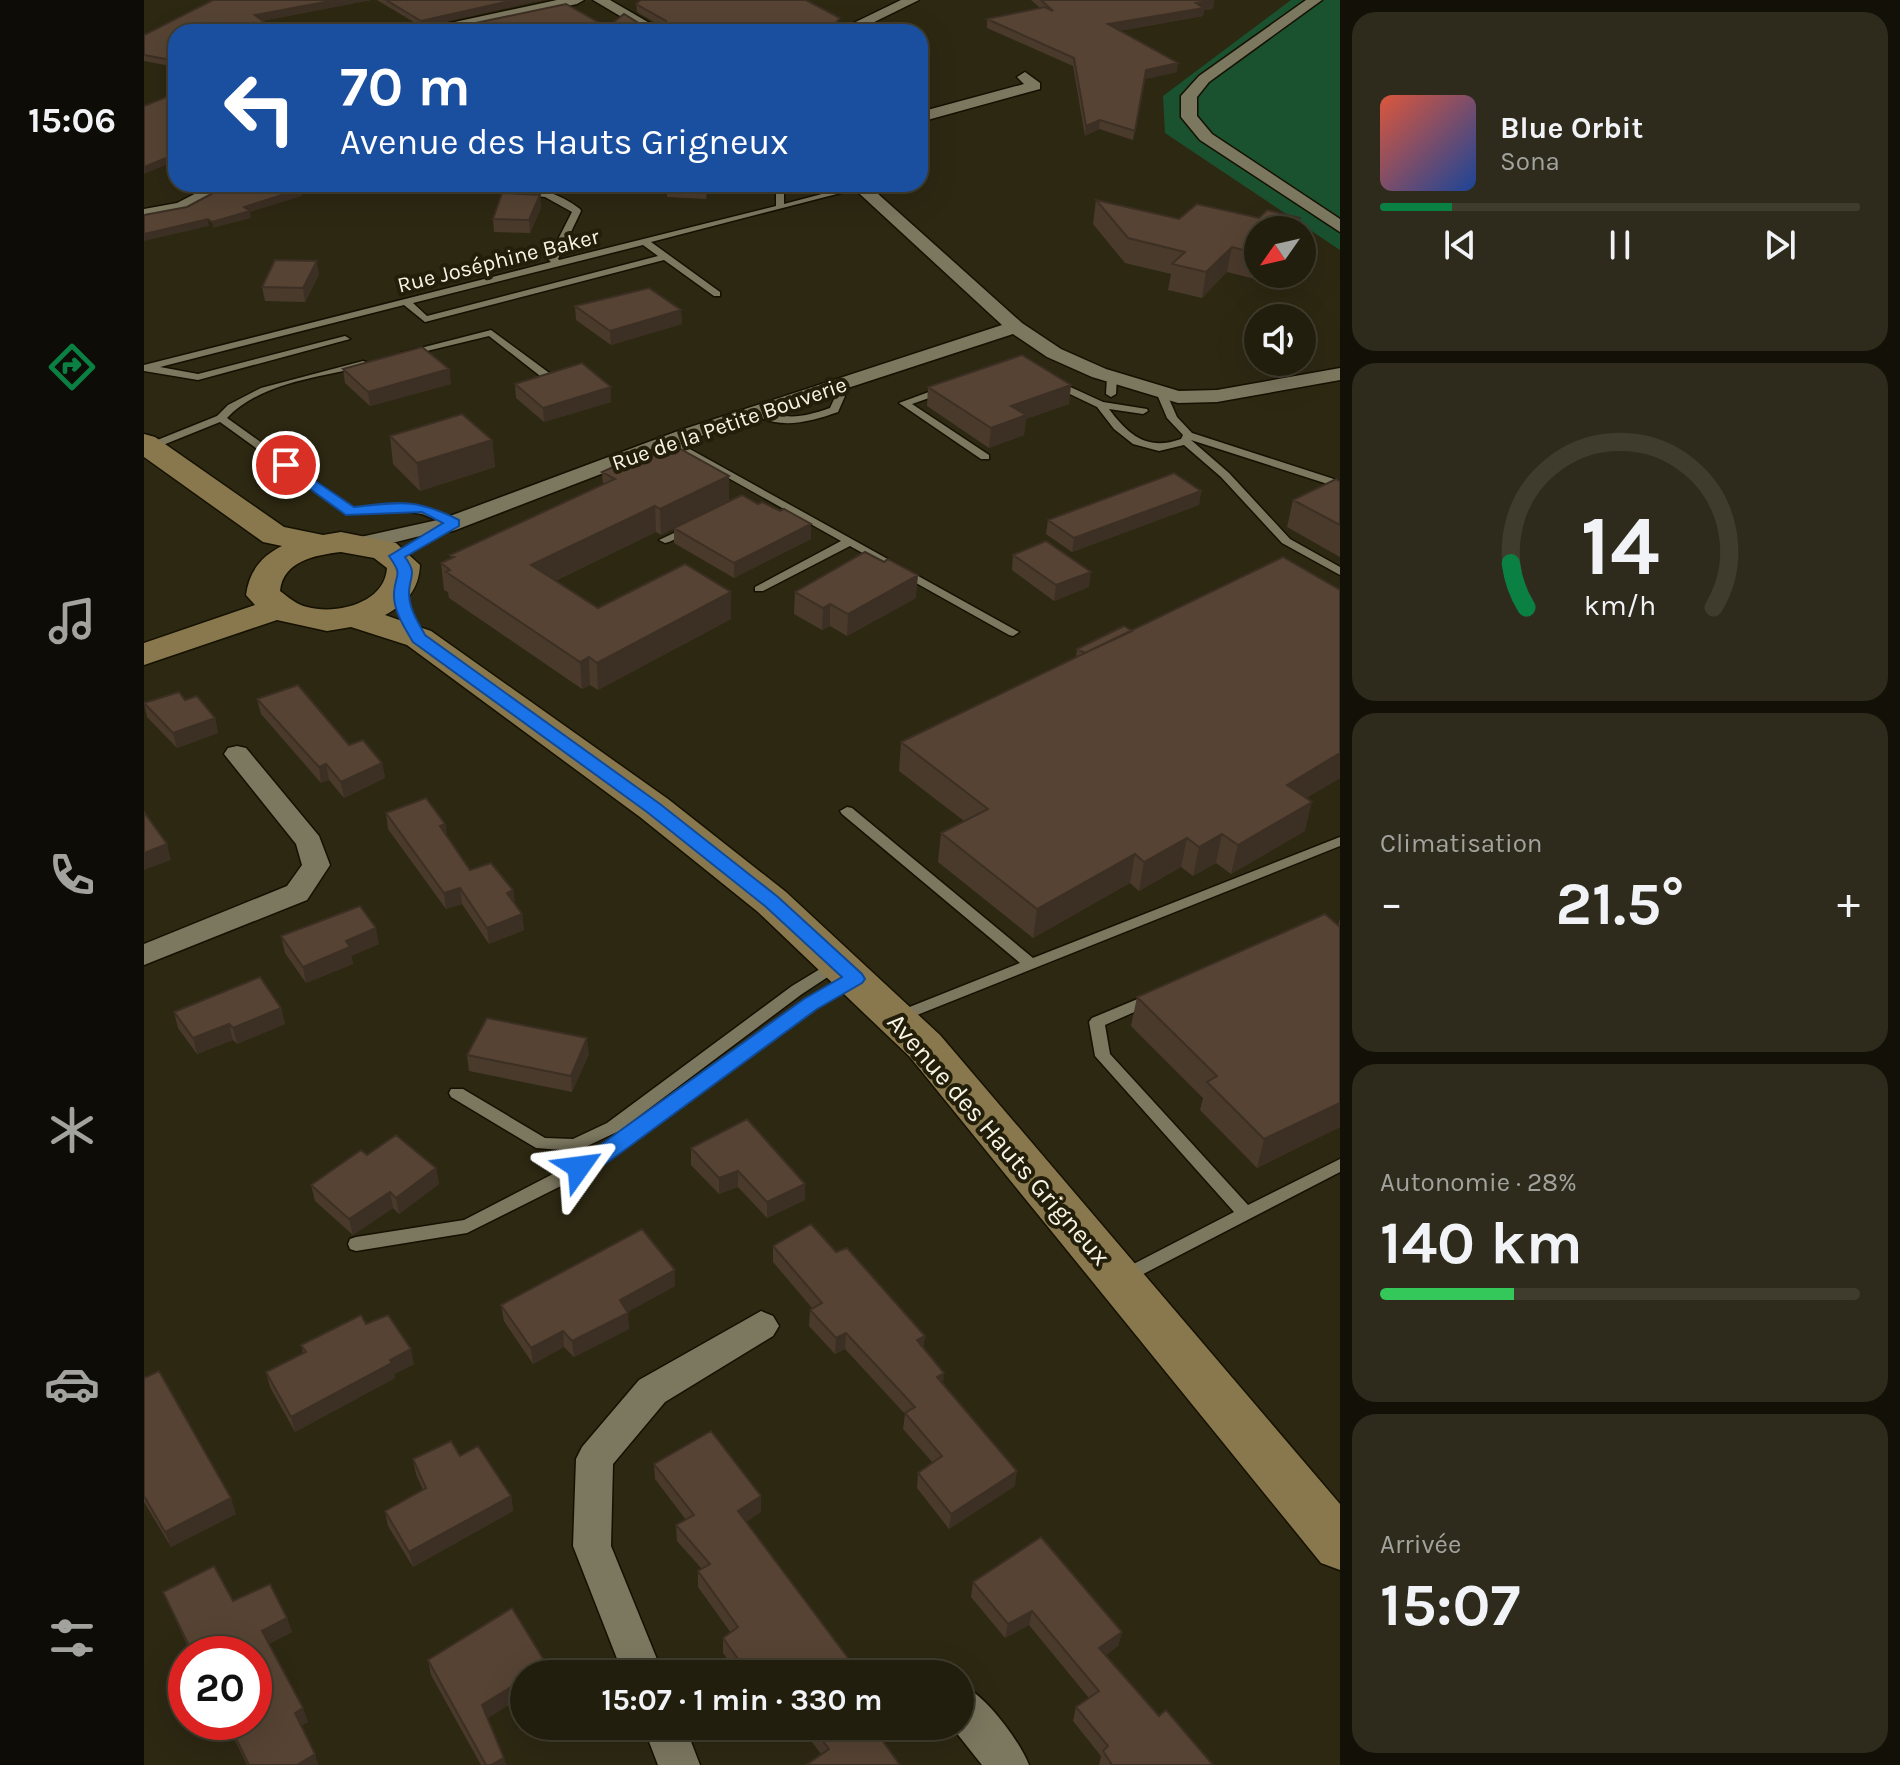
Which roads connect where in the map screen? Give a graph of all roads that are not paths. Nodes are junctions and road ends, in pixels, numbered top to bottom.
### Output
1 (577, 0) edge
2 (600, 0) edge
3 (912, 0) edge
4 (1315, 0) edge
5 (464, 24) edge
6 (644, 24) edge
7 (860, 24) edge
8 (1025, 77) dead end
9 (928, 114) edge
10 (211, 192) edge
11 (531, 192) edge
12 (780, 192) edge
13 (837, 192) edge
14 (866, 192) edge
15 (780, 208) junction
16 (144, 214) edge
17 (1340, 227) edge
18 (645, 242) junction
19 (665, 257) junction
20 (557, 264) junction
21 (717, 294) dead end
22 (406, 302) junction
23 (1015, 327) junction
24 (345, 339) dead end
25 (401, 355) edge
26 (371, 362) edge
27 (144, 368) edge
28 (1340, 374) edge
29 (1039, 375) edge
30 (548, 377) edge
31 (957, 385) edge
32 (1161, 392) junction
33 (1101, 405) junction
34 (1143, 411) junction
35 (221, 418) junction
36 (1172, 418) junction
37 (1115, 425) junction
38 (1187, 438) junction
39 (670, 441) junction
40 (146, 445) edge
41 (985, 457) dead end
42 (1340, 485) edge
43 (763, 493) junction
44 (749, 499) edge
45 (707, 520) edge
46 (449, 524) junction
47 (665, 540) dead end
48 (850, 541) junction
49 (364, 543) junction
50 (277, 548) junction
51 (396, 556) junction
52 (1340, 572) edge
53 (759, 589) dead end
54 (401, 590) junction
55 (269, 602) junction
56 (356, 617) junction
57 (1013, 632) dead end
58 (144, 635) edge
59 (419, 638) junction
60 (144, 655) edge
61 (237, 754) dead end
62 (847, 811) dead end
63 (1340, 841) edge
64 (144, 955) edge
65 (1031, 964) junction
66 (847, 971) junction
67 (1169, 990) edge
68 (896, 1018) junction
69 (457, 1093) dead end
70 (1340, 1165) edge
71 (1246, 1214) junction
72 (356, 1244) dead end
73 (1120, 1279) junction
74 (761, 1326) dead end
75 (1340, 1545) edge
76 (637, 1660) edge
77 (974, 1722) edge
78 (669, 1740) edge
79 (679, 1765) edge
80 (1008, 1765) edge

1 - 5 street
2 - 6 street
3 - 7 street
4 - 17 street
8 - 9 street
10 - 16 street
11 - 20 lane
12 - 15 lane
13 - 15 lane, Rue Joséphine Baker
14 - 23 street
15 - 18 lane, Rue Joséphine Baker
18 - 19 lane
18 - 20 lane, Rue Joséphine Baker
19 - 21 lane
19 - 22 lane
20 - 22 lane, Rue Joséphine Baker
22 - 27 lane, Rue Joséphine Baker
23 - 32 street
23 - 39 street, Rue de la Petite Bouverie
24 - 27 lane
25 - 30 lane
26 - 35 lane
28 - 32 street
29 - 33 lane
31 - 41 lane
32 - 36 lane
33 - 34 lane
33 - 37 lane
34 - 36 lane
34 - 37 lane
35 - 40 lane
35 - 46 lane
36 - 38 lane
37 - 38 lane
38 - 42 lane
38 - 52 lane
39 - 43 lane
39 - 46 street, Rue de la Petite Bouverie
40 - 50 street
43 - 44 lane
43 - 48 lane
45 - 47 lane
46 - 49 street, Rue de la Petite Bouverie
46 - 51 street, Rue de la Petite Bouverie
48 - 53 lane
48 - 57 lane
49 - 50 street
49 - 51 street
50 - 55 street
51 - 54 street, Avenue des Hauts Grigneux
54 - 56 street
54 - 59 street, Avenue des Hauts Grigneux
55 - 56 street
55 - 58 street
55 - 60 street
56 - 59 street, Avenue des Hauts Grigneux
59 - 66 street, Avenue des Hauts Grigneux
61 - 64 street
62 - 65 lane
63 - 65 lane
65 - 68 lane
66 - 68 street, Avenue des Hauts Grigneux
66 - 69 lane
66 - 72 lane
67 - 71 lane
68 - 73 street, Avenue des Hauts Grigneux
70 - 71 lane
71 - 73 lane
73 - 75 street, Avenue des Hauts Grigneux
74 - 76 street
77 - 80 street
78 - 79 street

